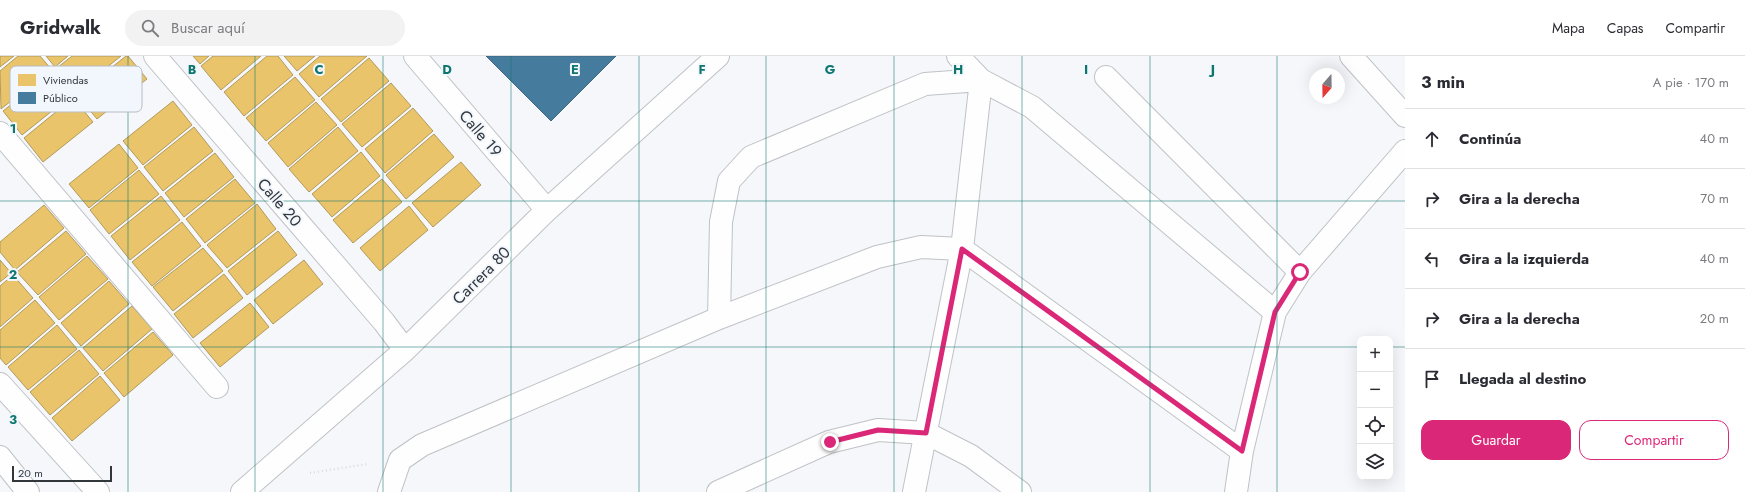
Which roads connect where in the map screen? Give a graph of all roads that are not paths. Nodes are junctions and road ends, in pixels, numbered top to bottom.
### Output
1 (155, 56) edge
2 (415, 56) edge
3 (718, 56) edge
4 (958, 56) edge
5 (1351, 56) edge
6 (1106, 77) dead end
7 (981, 80) junction
8 (1405, 116) edge
9 (0, 133) edge
10 (1405, 151) edge
11 (547, 210) junction
12 (962, 249) junction
13 (1300, 272) junction
14 (1275, 312) junction
15 (719, 318) junction
16 (404, 350) junction
17 (0, 384) edge
18 (217, 387) dead end
19 (926, 433) junction
20 (1242, 451) junction
21 (0, 457) edge
22 (28, 492) edge
23 (98, 492) edge
24 (242, 492) edge
25 (389, 492) edge
26 (718, 492) edge
27 (914, 492) edge
28 (1020, 492) edge
29 (1236, 492) edge

1 - 16 street, Calle 20
2 - 11 street, Calle 19
3 - 11 street, Carrera 80
4 - 7 street
5 - 8 street
6 - 13 street
7 - 12 street
7 - 14 street
7 - 15 street
9 - 18 street
10 - 13 street
11 - 16 street, Carrera 80
12 - 15 street
12 - 19 street
12 - 20 street
13 - 14 street
14 - 20 street
15 - 25 street
16 - 24 street, Carrera 80
17 - 23 street
19 - 26 street
19 - 27 street
19 - 28 street
20 - 29 street
21 - 22 street

